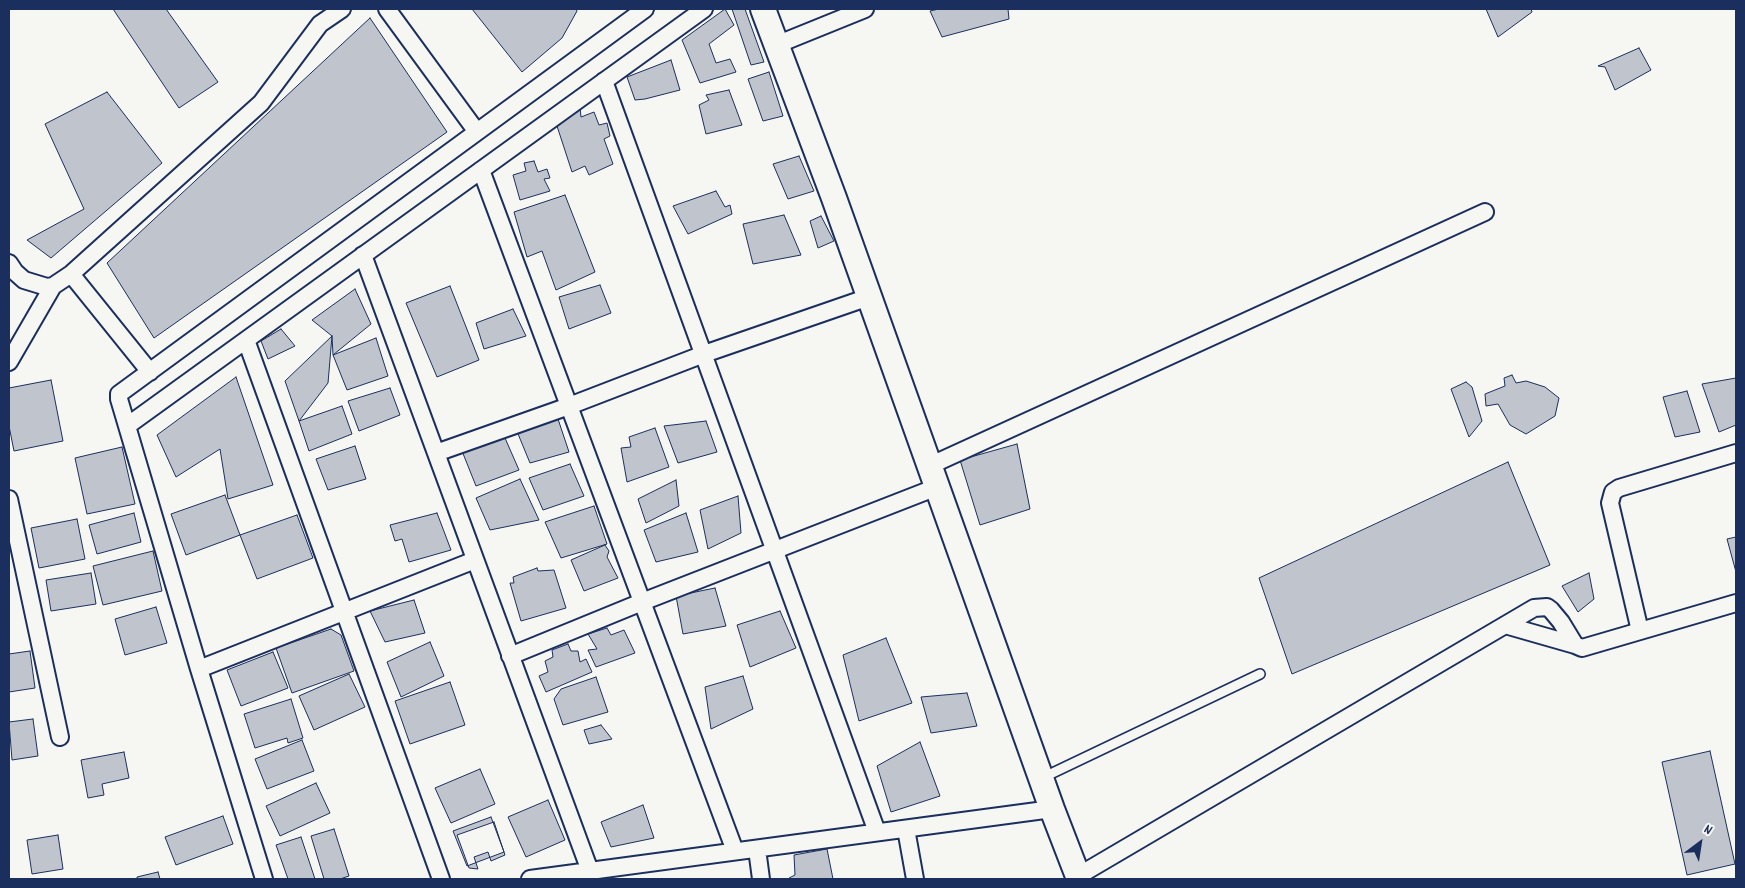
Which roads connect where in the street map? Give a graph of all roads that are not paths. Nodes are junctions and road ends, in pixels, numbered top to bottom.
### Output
1 (342, 9) edge
2 (387, 9) edge
3 (645, 9) edge
4 (704, 9) edge
5 (763, 9) edge
6 (865, 9) edge
7 (776, 45) junction
8 (604, 81) junction
9 (477, 132) junction
10 (481, 170) junction
11 (1485, 212) dead end
12 (363, 255) junction
13 (9, 263) edge
14 (71, 274) junction
15 (53, 286) junction
16 (869, 297) junction
17 (246, 340) junction
18 (704, 354) junction
19 (9, 362) edge
20 (150, 372) junction
21 (569, 406) junction
22 (127, 426) junction
23 (436, 453) junction
24 (1736, 453) edge
25 (933, 477) junction
26 (9, 499) edge
27 (775, 551) junction
28 (475, 560) junction
29 (642, 602) junction
30 (1736, 603) edge
31 (344, 612) junction
32 (1505, 625) junction
33 (1640, 631) junction
34 (1575, 645) junction
35 (510, 656) junction
36 (199, 669) junction
37 (1260, 674) dead end
38 (60, 737) dead end
39 (1042, 778) junction
40 (1052, 809) junction
41 (906, 828) junction
42 (877, 832) junction
43 (757, 849) junction
44 (735, 852) junction
45 (590, 871) junction
46 (611, 874) edge
47 (1079, 878) edge
48 (264, 879) edge
49 (441, 879) edge
50 (530, 879) edge
51 (761, 879) edge
52 (914, 879) edge

1 - 14 street
2 - 9 street
3 - 9 street
4 - 8 street
5 - 7 main road
6 - 7 street
7 - 16 main road
8 - 10 street
8 - 18 street
9 - 20 street
10 - 12 street
10 - 21 street
11 - 25 street
12 - 17 street
12 - 23 street
13 - 15 street
14 - 15 street
14 - 20 street
15 - 19 street
16 - 18 street
16 - 25 main road
17 - 22 street
17 - 31 street
18 - 21 street
18 - 27 street
20 - 22 street
21 - 23 street
21 - 29 street
22 - 36 street
23 - 28 street
24 - 33 street
25 - 27 street
25 - 39 main road
26 - 38 street
27 - 29 street
27 - 42 street
28 - 31 street
28 - 35 street
29 - 35 street
29 - 44 street
30 - 33 street
31 - 36 street
31 - 49 street
32 - 34 street
32 - 34 street
32 - 47 street
33 - 34 street
35 - 45 street
36 - 48 street
37 - 39 lane
39 - 40 main road
40 - 41 street
40 - 47 main road
41 - 42 street
41 - 52 street
42 - 43 street
43 - 44 street
43 - 51 street
44 - 46 street
45 - 46 street
45 - 50 street

